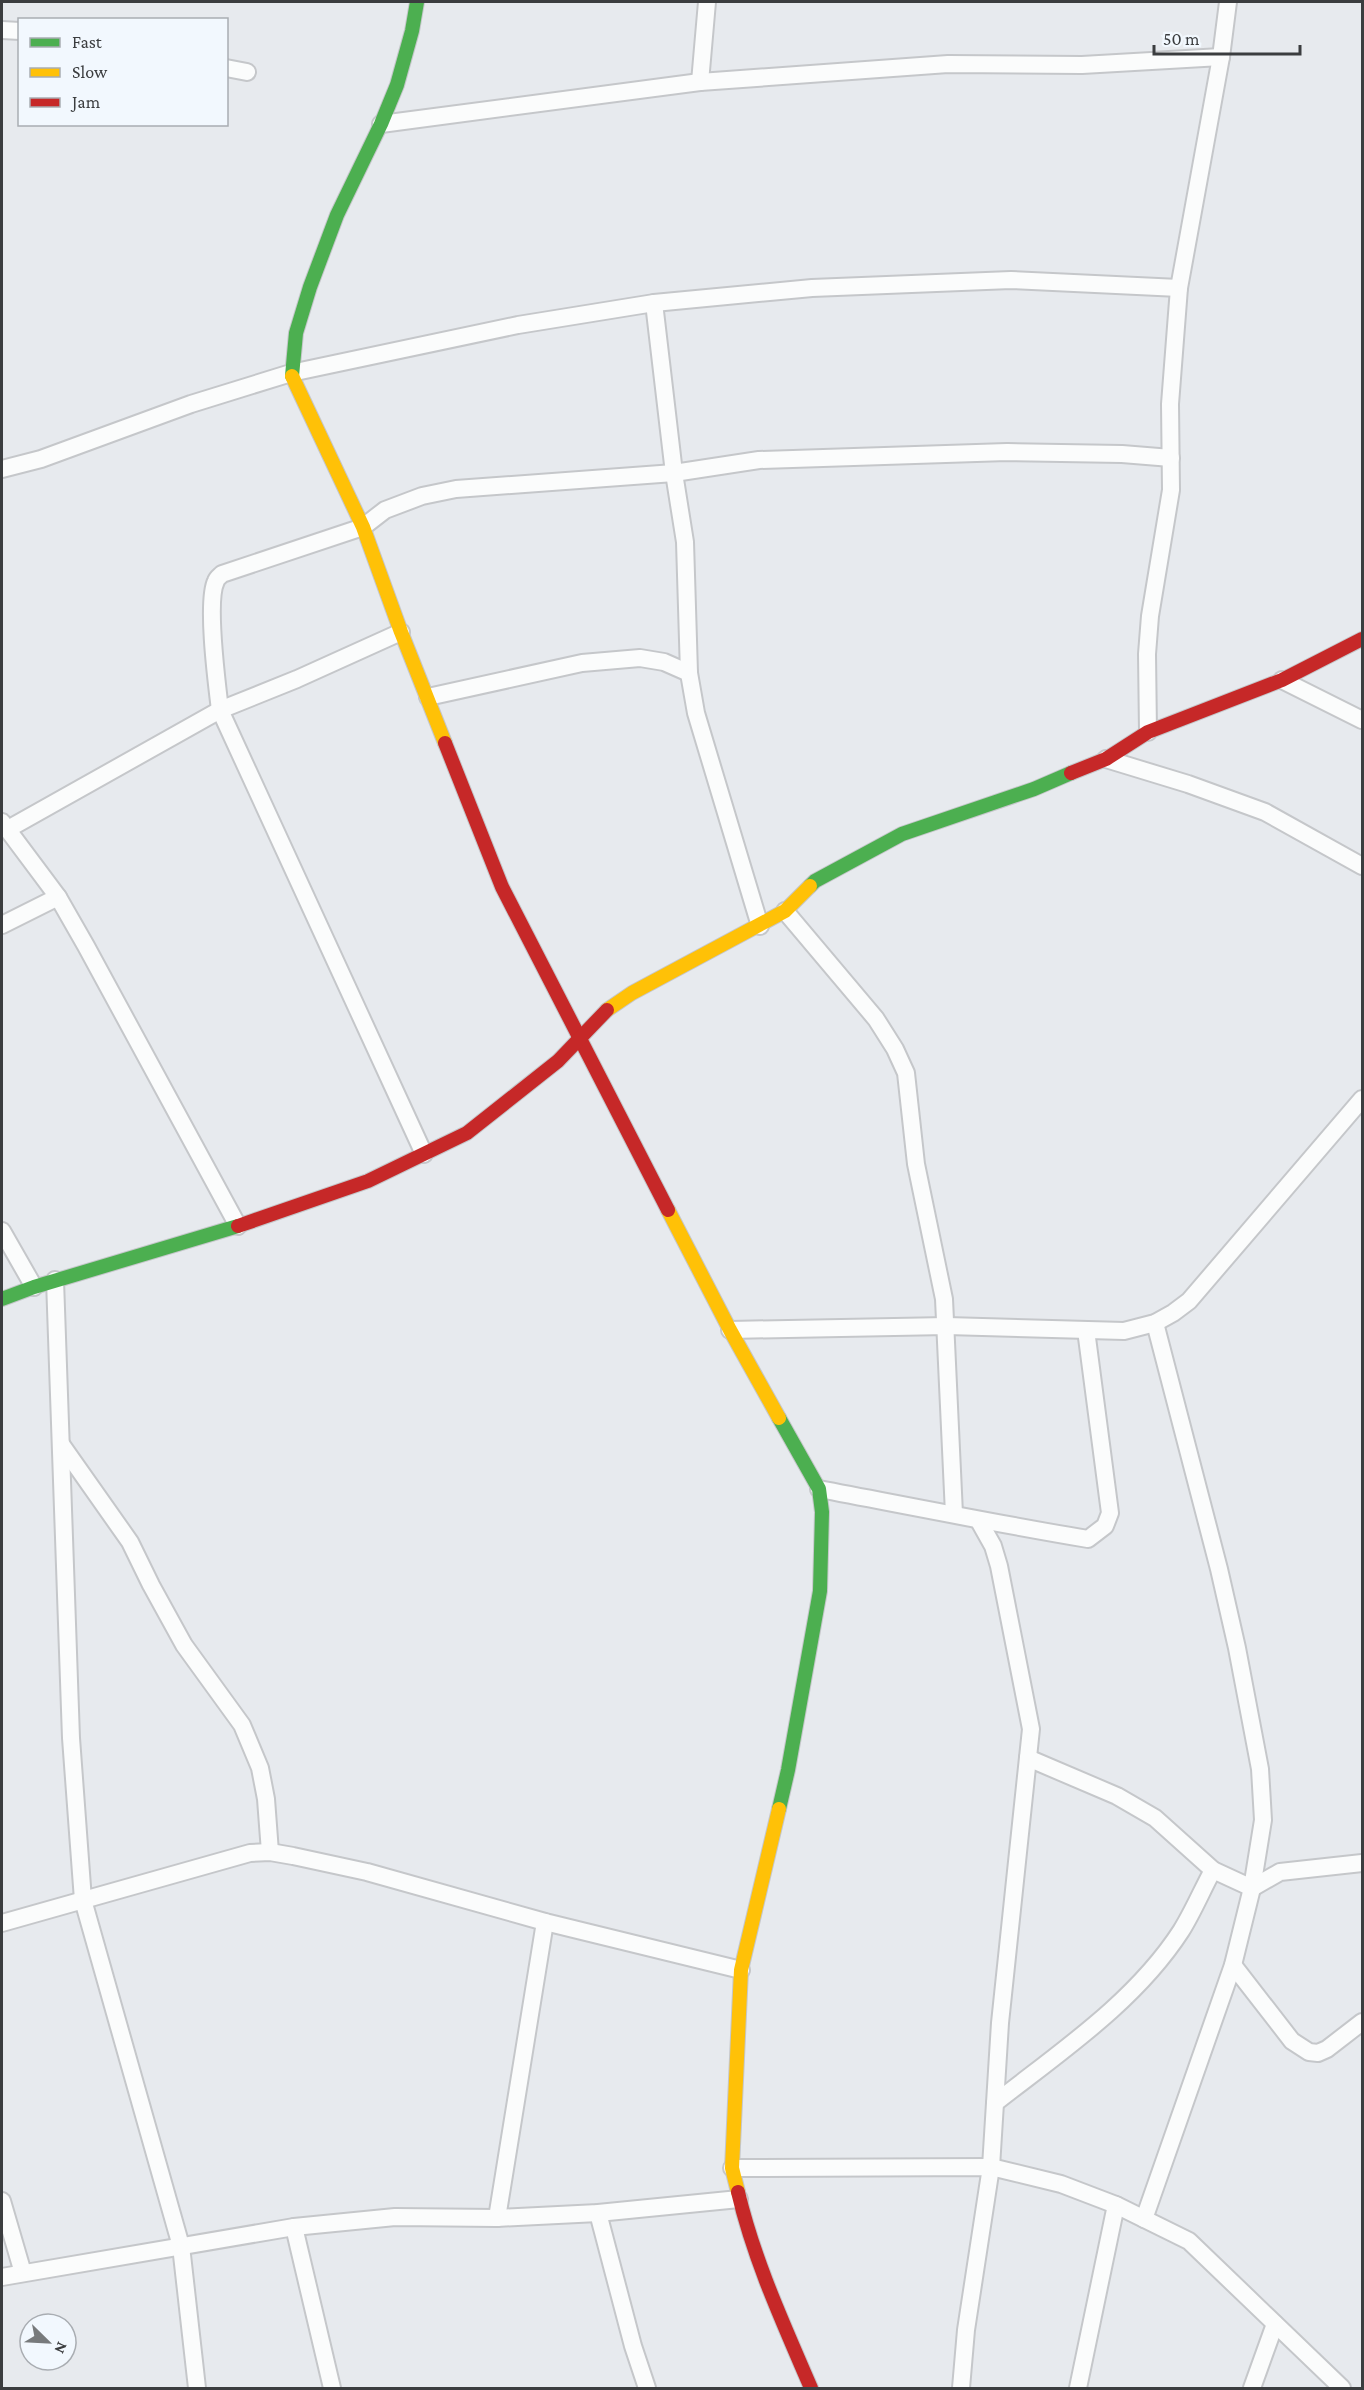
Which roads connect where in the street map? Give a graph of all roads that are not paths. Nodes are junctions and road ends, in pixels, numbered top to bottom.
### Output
1 (417, 2) edge
2 (707, 2) edge
3 (1228, 2) edge
4 (2, 30) edge
5 (18, 31) edge
6 (1221, 57) junction
7 (228, 69) edge
8 (247, 72) dead end
9 (700, 82) junction
10 (381, 124) junction
11 (1179, 288) junction
12 (654, 303) junction
13 (291, 373) junction
14 (1171, 458) junction
15 (3, 471) edge
16 (674, 472) junction
17 (363, 527) junction
18 (401, 632) junction
19 (1362, 639) edge
20 (689, 673) junction
21 (1282, 680) junction
22 (428, 697) junction
23 (220, 710) junction
24 (1362, 720) edge
25 (1148, 732) junction
26 (1106, 759) junction
27 (5, 826) edge
28 (1362, 866) edge
29 (58, 897) junction
30 (785, 911) junction
31 (2, 925) edge
32 (760, 926) junction
33 (579, 1037) junction
34 (1362, 1099) edge
35 (424, 1154) junction
36 (238, 1226) junction
37 (2, 1231) edge
38 (55, 1280) junction
39 (34, 1287) junction
40 (2, 1299) edge
41 (1155, 1323) junction
42 (947, 1326) junction
43 (730, 1330) junction
44 (1086, 1330) junction
45 (61, 1444) junction
46 (819, 1489) junction
47 (954, 1514) junction
48 (979, 1521) junction
49 (1028, 1758) junction
50 (270, 1852) junction
51 (1362, 1863) edge
52 (1213, 1870) junction
53 (1252, 1888) junction
54 (82, 1900) junction
55 (545, 1922) junction
56 (2, 1923) edge
57 (1233, 1965) junction
58 (741, 1970) junction
59 (1362, 2022) edge
60 (995, 2103) junction
61 (732, 2168) junction
62 (991, 2168) junction
63 (739, 2199) junction
64 (2, 2201) edge
65 (1116, 2205) junction
66 (598, 2213) junction
67 (497, 2218) junction
68 (1144, 2219) junction
69 (294, 2227) junction
70 (181, 2246) junction
71 (23, 2273) junction
72 (2, 2277) edge
73 (1275, 2324) junction
74 (197, 2388) edge
75 (332, 2388) edge
76 (647, 2388) edge
77 (811, 2388) edge
78 (961, 2388) edge
79 (1078, 2388) edge
80 (1252, 2388) edge
81 (1342, 2388) edge

1 - 10 street
2 - 9 street
3 - 6 street
4 - 5 street
6 - 9 street
6 - 11 street
7 - 8 street
9 - 10 street
10 - 13 street
11 - 12 street
11 - 14 street
12 - 13 street
12 - 16 street
13 - 15 street
13 - 17 street
14 - 16 street
14 - 25 street
16 - 17 street
16 - 20 street
17 - 18 street
17 - 23 street
18 - 22 street
18 - 23 street
19 - 21 street
20 - 22 street
20 - 32 street
21 - 24 street
21 - 25 street
22 - 33 street
23 - 27 street
23 - 35 street
25 - 26 street
26 - 28 street
26 - 30 street
27 - 29 street
29 - 31 street
29 - 36 street
30 - 32 street
30 - 42 street
32 - 33 street
33 - 35 street
33 - 43 street
34 - 41 street
35 - 36 street
36 - 38 street
37 - 39 street
38 - 39 street
38 - 45 street
39 - 40 street
41 - 44 street
41 - 53 street
42 - 43 street
42 - 44 street
42 - 47 street
43 - 46 street
44 - 48 street
45 - 50 street
45 - 54 street
46 - 47 street
46 - 58 street
47 - 48 street
48 - 49 street
49 - 52 street
49 - 60 street
50 - 54 street
50 - 55 street
51 - 53 street
52 - 53 street
52 - 60 street
53 - 57 street
54 - 56 street
54 - 70 street
55 - 58 street
55 - 67 street
57 - 59 street
57 - 68 street
58 - 61 street
60 - 62 street
61 - 62 street
61 - 63 street
62 - 65 street
62 - 78 street
63 - 66 street
63 - 77 street
64 - 71 street
65 - 68 street
65 - 79 street
66 - 67 street
66 - 76 street
67 - 69 street
68 - 73 street
69 - 70 street
69 - 75 street
70 - 71 street
70 - 74 street
71 - 72 street
73 - 80 street
73 - 81 street

